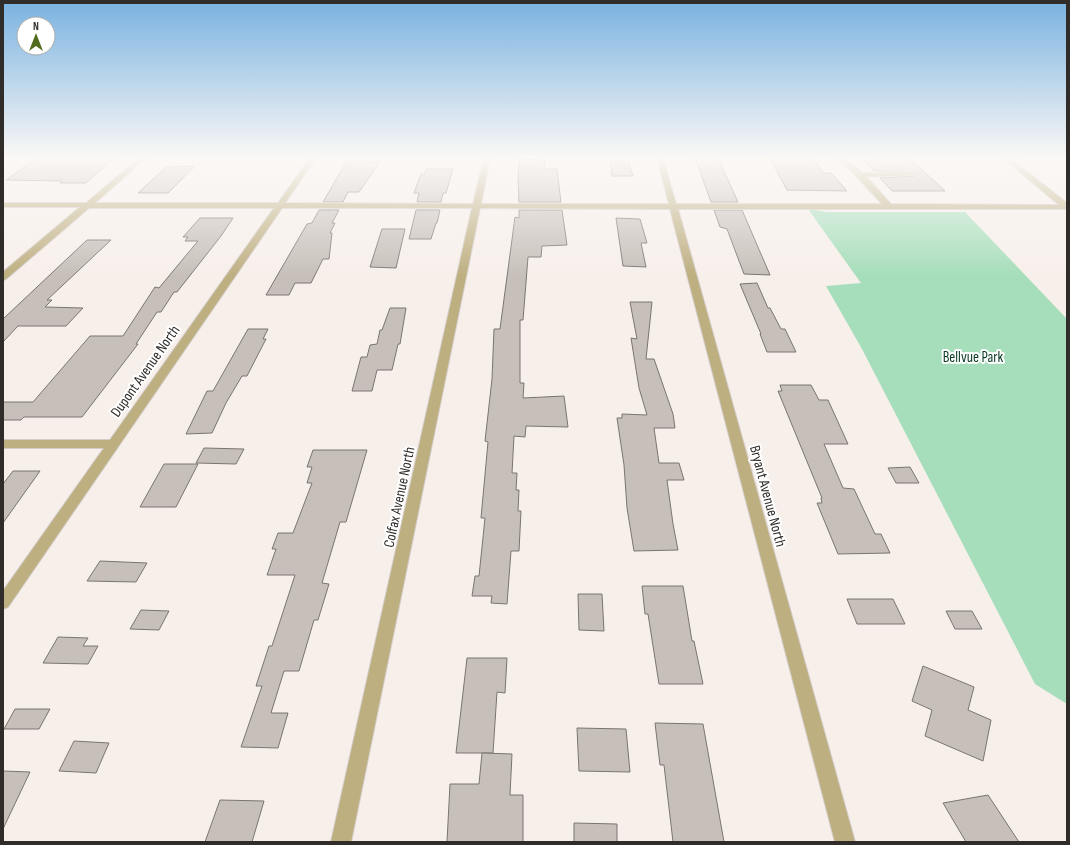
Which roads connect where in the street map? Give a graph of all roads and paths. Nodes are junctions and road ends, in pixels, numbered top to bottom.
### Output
1 (96, 197) edge
2 (286, 197) edge
3 (479, 197) edge
4 (671, 197) edge
5 (880, 197) edge
6 (1055, 197) edge
7 (3, 205) edge
8 (87, 205) junction
9 (280, 206) junction
10 (477, 206) junction
11 (673, 206) junction
12 (889, 207) junction
13 (1067, 207) edge
14 (3, 277) edge
15 (3, 444) edge
16 (112, 444) junction
17 (3, 603) edge
18 (341, 842) edge
19 (845, 842) edge

1 - 8 street
2 - 9 street, Dupont Avenue North
3 - 10 street, Colfax Avenue North
4 - 11 street, Bryant Avenue North
5 - 12 street
6 - 13 street
7 - 8 street
8 - 9 street
8 - 14 street
9 - 10 street
9 - 16 street, Dupont Avenue North
10 - 11 street
10 - 18 street, Colfax Avenue North
11 - 12 street
11 - 19 street, Bryant Avenue North
12 - 13 street
15 - 16 street
16 - 17 street, Dupont Avenue North

